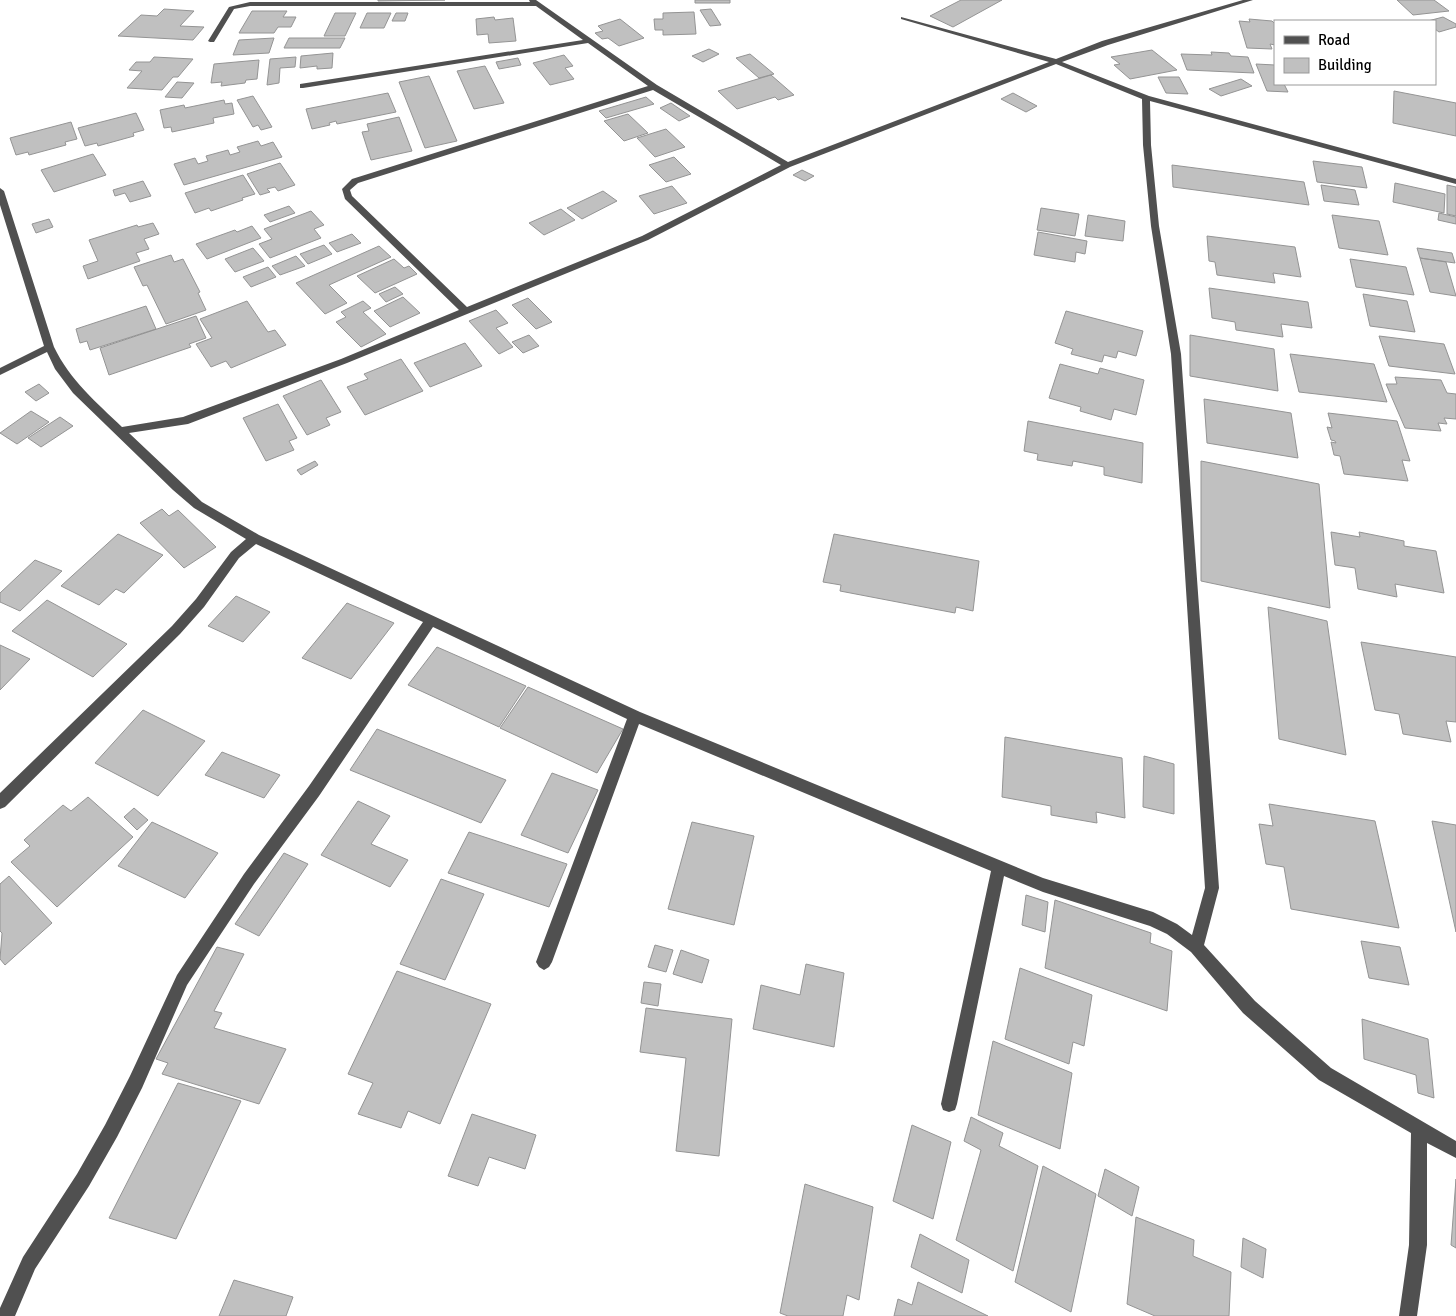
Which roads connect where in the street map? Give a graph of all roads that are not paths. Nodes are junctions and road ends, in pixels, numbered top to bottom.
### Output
1 (1250, 0) edge
2 (534, 2) edge
3 (902, 18) dead end
4 (587, 40) junction
5 (212, 41) dead end
6 (1054, 61) junction
7 (303, 86) dead end
8 (654, 87) junction
9 (1146, 98) junction
10 (787, 165) junction
11 (1456, 182) edge
12 (0, 191) edge
13 (466, 312) junction
14 (48, 347) junction
15 (0, 372) edge
16 (120, 431) junction
17 (255, 538) junction
18 (431, 621) junction
19 (635, 716) junction
20 (0, 802) edge
21 (999, 867) junction
22 (1196, 947) junction
23 (544, 962) dead end
24 (949, 1104) dead end
25 (1419, 1129) junction
26 (1456, 1150) edge
27 (6, 1316) edge
28 (1408, 1316) edge

1 - 6 street
2 - 4 street
2 - 5 street
3 - 6 street
4 - 7 street
4 - 8 street
6 - 9 street
6 - 10 street
8 - 10 street
8 - 13 street
9 - 11 street
9 - 22 street
10 - 13 street
12 - 14 street
13 - 16 street
14 - 15 street
14 - 16 street
16 - 17 street
17 - 18 street
17 - 20 street
18 - 19 street
18 - 27 street
19 - 21 street
19 - 23 street
21 - 22 street
21 - 24 street
22 - 25 street
25 - 26 street
25 - 28 street

